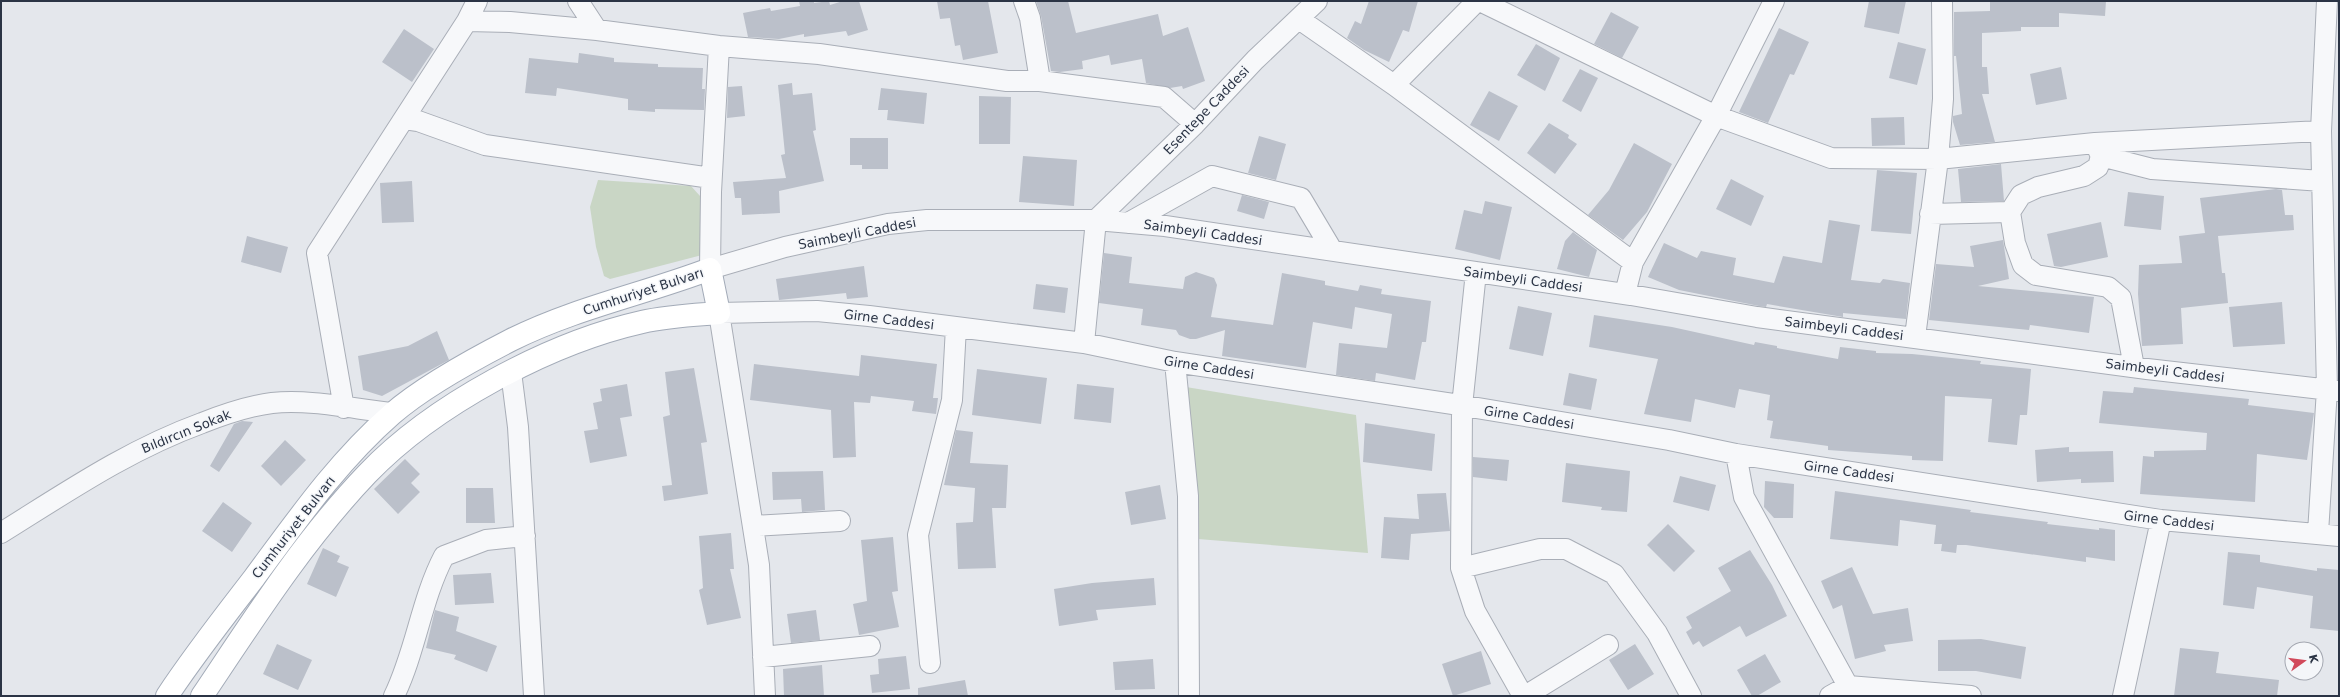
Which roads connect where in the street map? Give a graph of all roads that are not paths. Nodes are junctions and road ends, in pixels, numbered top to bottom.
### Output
1 (477, 1) edge
2 (578, 1) edge
3 (1024, 1) edge
4 (1317, 1) edge
5 (1477, 1) edge
6 (1480, 1) edge
7 (1774, 1) edge
8 (1942, 1) edge
9 (2327, 1) edge
10 (1300, 19) junction
11 (467, 21) junction
12 (597, 30) junction
13 (719, 46) junction
14 (1040, 81) junction
15 (1394, 86) junction
16 (1716, 116) junction
17 (404, 119) junction
18 (1194, 124) junction
19 (2321, 131) junction
20 (2098, 150) junction
21 (1938, 160) junction
22 (711, 178) junction
23 (2322, 181) junction
24 (2010, 212) junction
25 (1930, 214) junction
26 (1096, 220) junction
27 (1128, 223) junction
28 (1332, 250) junction
29 (1633, 262) junction
30 (710, 269) junction
31 (1476, 272) junction
32 (1625, 294) junction
33 (719, 313) junction
34 (956, 327) junction
35 (1915, 337) junction
36 (1084, 343) junction
37 (1175, 362) junction
38 (2134, 367) junction
39 (511, 372) junction
40 (2333, 390) edge
41 (1462, 406) junction
42 (344, 408) junction
43 (393, 413) junction
44 (417, 429) junction
45 (1736, 454) junction
46 (2161, 520) junction
47 (840, 521) dead end
48 (753, 526) junction
49 (1, 534) edge
50 (2318, 534) junction
51 (525, 536) junction
52 (2339, 536) edge
53 (1461, 568) junction
54 (1608, 645) dead end
55 (870, 646) dead end
56 (763, 657) junction
57 (930, 663) dead end
58 (1851, 691) edge
59 (166, 696) edge
60 (202, 696) edge
61 (394, 696) edge
62 (534, 696) edge
63 (765, 696) edge
64 (1189, 696) edge
65 (1524, 696) edge
66 (1691, 696) edge
67 (1830, 696) edge
68 (1972, 696) edge
69 (2123, 696) edge

1 - 11 street
2 - 12 street
3 - 14 street
4 - 10 street, Esentepe Caddesi
5 - 15 street
6 - 16 street
7 - 16 street
8 - 21 street
9 - 19 street
10 - 15 street
10 - 18 street, Esentepe Caddesi
11 - 12 street
11 - 17 street
12 - 13 street
13 - 14 street
13 - 22 street
14 - 18 street
15 - 29 street
16 - 21 street
16 - 29 street
17 - 22 street
17 - 42 street
18 - 26 street, Esentepe Caddesi
19 - 20 street
19 - 23 street
20 - 21 street
20 - 23 street
20 - 24 street
21 - 25 street
22 - 30 street
23 - 40 street
24 - 25 street
24 - 38 street
25 - 35 street
26 - 27 street, Saimbeyli Caddesi
26 - 30 street, Saimbeyli Caddesi
26 - 36 street
27 - 28 street, Saimbeyli Caddesi
27 - 28 street
28 - 31 street, Saimbeyli Caddesi
29 - 32 street
30 - 33 main road, Cumhuriyet Bulvarı
30 - 43 main road, Cumhuriyet Bulvarı
31 - 32 street, Saimbeyli Caddesi
31 - 41 street
32 - 35 street, Saimbeyli Caddesi
33 - 34 street, Girne Caddesi
33 - 39 main road, Cumhuriyet Bulvarı
33 - 48 street
34 - 36 street, Girne Caddesi
34 - 57 street
35 - 38 street, Saimbeyli Caddesi
36 - 37 street, Girne Caddesi
37 - 41 street, Girne Caddesi
37 - 64 street
38 - 40 street, Saimbeyli Caddesi
39 - 44 main road, Cumhuriyet Bulvarı
39 - 51 street
40 - 50 street
41 - 45 street, Girne Caddesi
41 - 53 street
42 - 43 street, Bıldırcın Sokak
42 - 49 street, Bıldırcın Sokak
43 - 44 main road
43 - 59 main road, Cumhuriyet Bulvarı
44 - 60 main road, Cumhuriyet Bulvarı
45 - 46 street, Girne Caddesi
45 - 58 street
46 - 50 street, Girne Caddesi
46 - 69 street
47 - 48 street
48 - 56 street
50 - 52 street, Girne Caddesi
51 - 61 street
51 - 62 street
53 - 65 street
53 - 66 street
54 - 65 street
55 - 56 street
56 - 63 street
58 - 67 street
58 - 68 street

